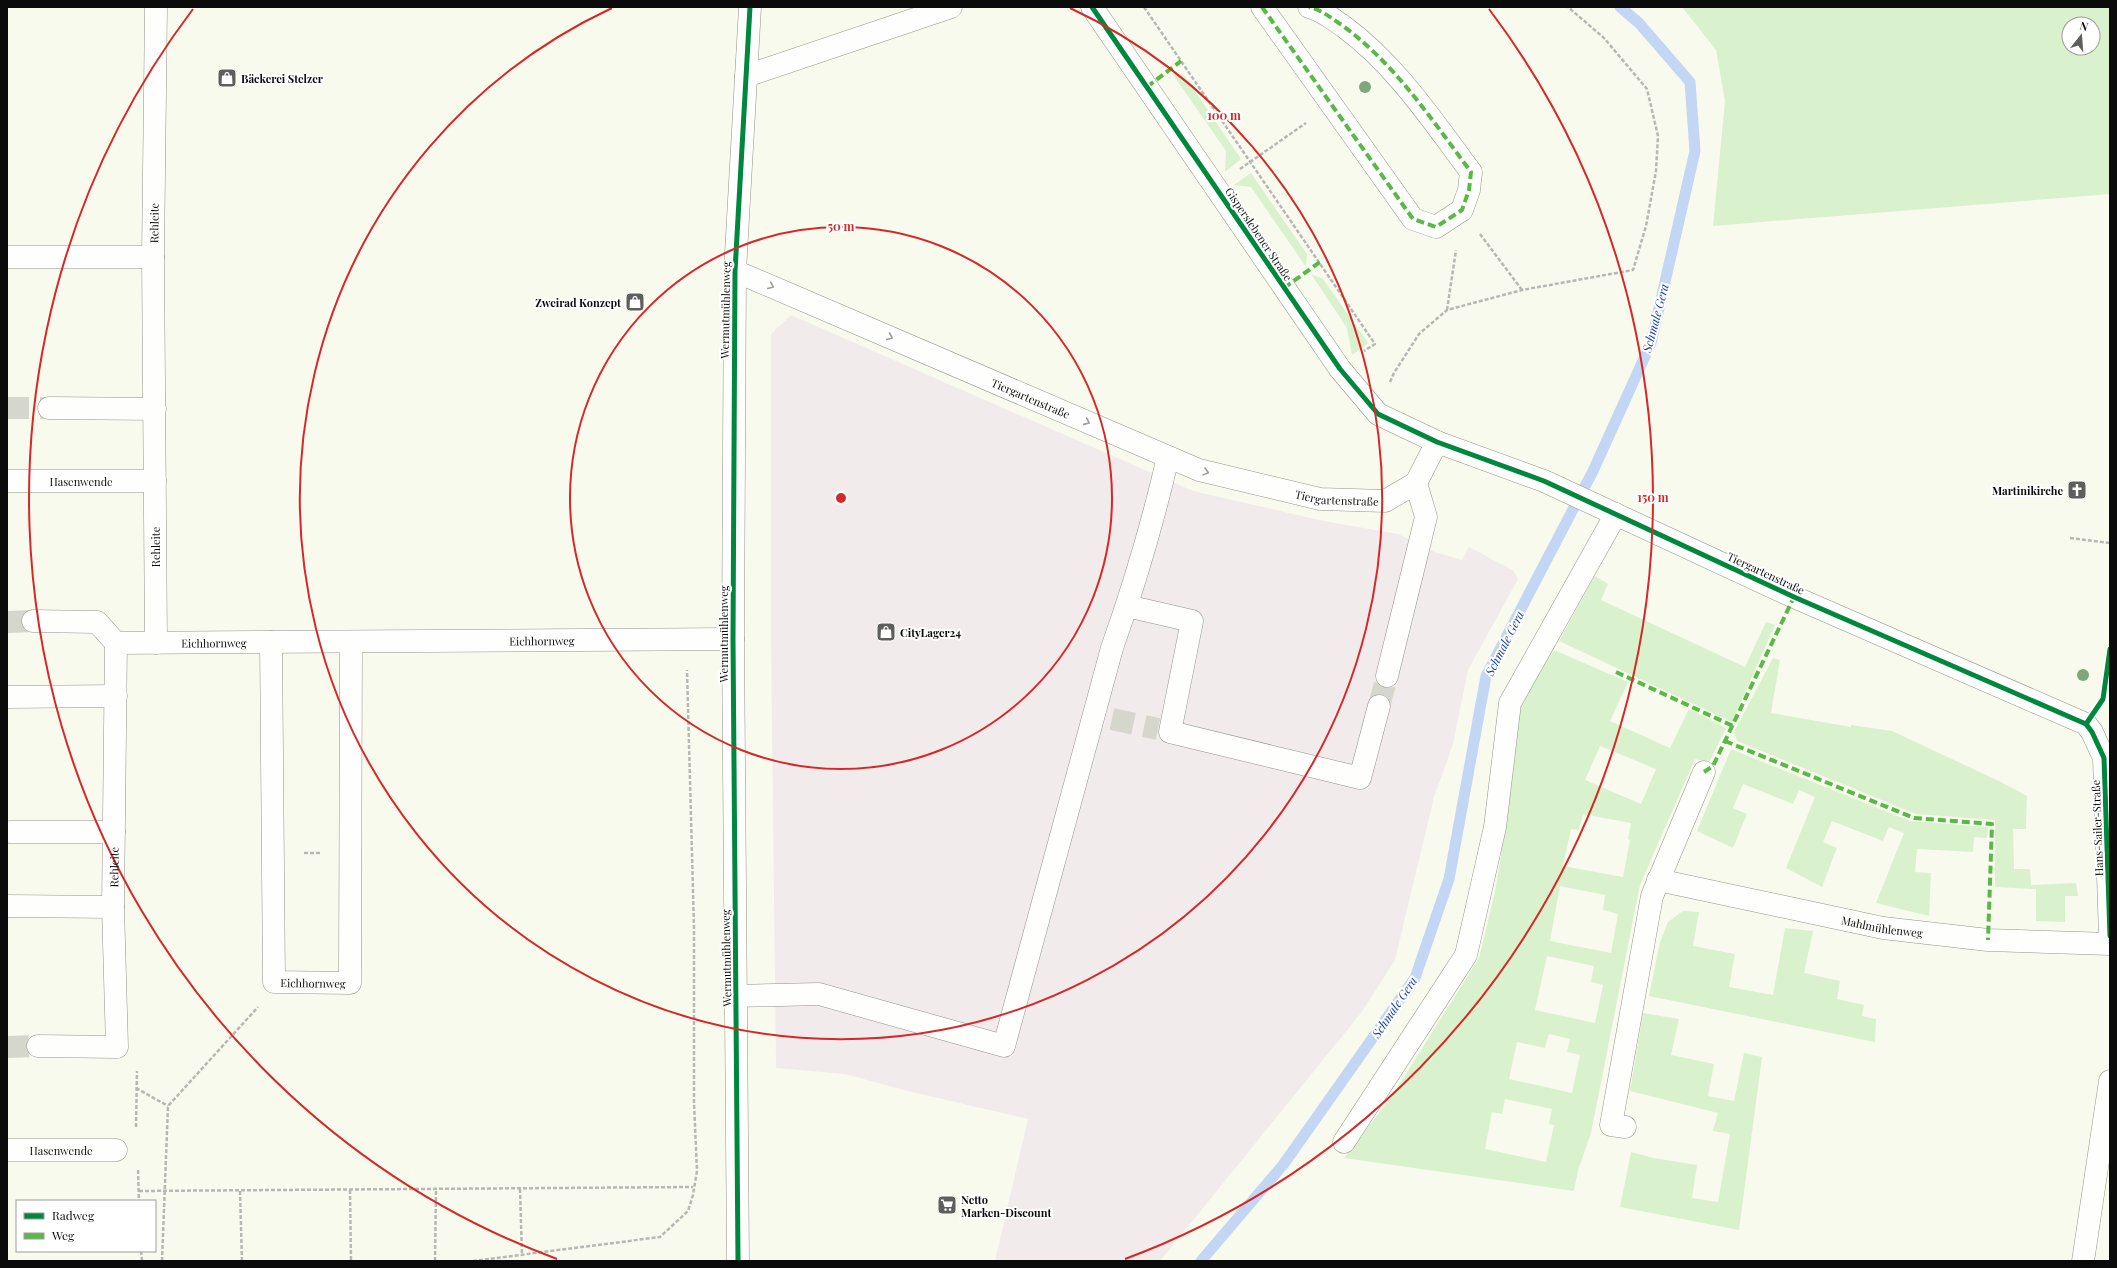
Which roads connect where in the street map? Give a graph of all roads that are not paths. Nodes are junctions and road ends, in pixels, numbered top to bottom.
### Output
1 (156, 7) edge
2 (750, 7) edge
3 (951, 7) edge
4 (1092, 7) edge
5 (1262, 7) edge
6 (1315, 8) edge
7 (746, 76) junction
8 (7, 257) edge
9 (154, 257) junction
10 (735, 271) junction
11 (49, 408) tunnel mouth
12 (155, 409) junction
13 (1437, 442) junction
14 (1168, 457) junction
15 (7, 481) edge
16 (155, 481) junction
17 (1416, 482) junction
18 (1612, 512) junction
19 (1127, 606) junction
20 (33, 621) tunnel mouth
21 (732, 639) junction
22 (271, 642) junction
23 (350, 642) junction
24 (116, 643) junction
25 (156, 643) junction
26 (1387, 676) tunnel mouth
27 (116, 696) junction
28 (7, 697) edge
29 (1379, 706) tunnel mouth
30 (2086, 724) joint
31 (1704, 772) dead end
32 (10, 832) dead end
33 (114, 832) junction
34 (1658, 880) junction
35 (7, 906) edge
36 (113, 907) junction
37 (2110, 936) edge
38 (2110, 944) edge
39 (736, 996) junction
40 (38, 1046) tunnel mouth
41 (2110, 1081) edge
42 (1625, 1127) dead end
43 (1344, 1142) dead end
44 (7, 1150) edge
45 (116, 1150) dead end
46 (733, 1260) edge
47 (2083, 1261) edge

1 - 9 street, Rehleite
2 - 7 street, Wermutmühlenweg
3 - 7 street
4 - 13 street, Gisperslebener Straße
5 - 6 street
7 - 10 street, Wermutmühlenweg
8 - 9 street
9 - 12 street, Rehleite
10 -> 14 street, Tiergartenstraße
10 - 21 street, Wermutmühlenweg
11 - 12 street
12 - 16 street, Rehleite
13 - 17 street
13 - 18 street, Tiergartenstraße
14 -> 17 street, Tiergartenstraße
14 - 19 street
15 - 16 street, Hasenwende
16 - 25 street, Rehleite
17 - 26 street
18 - 30 street, Tiergartenstraße
18 - 43 street
19 - 29 street
19 - 39 street
20 - 24 street
21 - 23 street, Eichhornweg
21 - 39 street, Wermutmühlenweg
22 - 23 street, Eichhornweg
22 - 23 street, Eichhornweg
22 - 25 street, Eichhornweg
24 - 25 street
24 - 27 street, Rehleite
27 - 28 street
27 - 33 street, Rehleite
30 - 37 street, Hans-Sailer-Straße
31 - 34 street
32 - 33 street
33 - 36 street, Rehleite
34 - 38 street, Mahlmühlenweg
34 - 42 street
35 - 36 street
36 - 40 street, Rehleite
39 - 46 street, Wermutmühlenweg
41 - 47 street
44 - 45 street, Hasenwende

